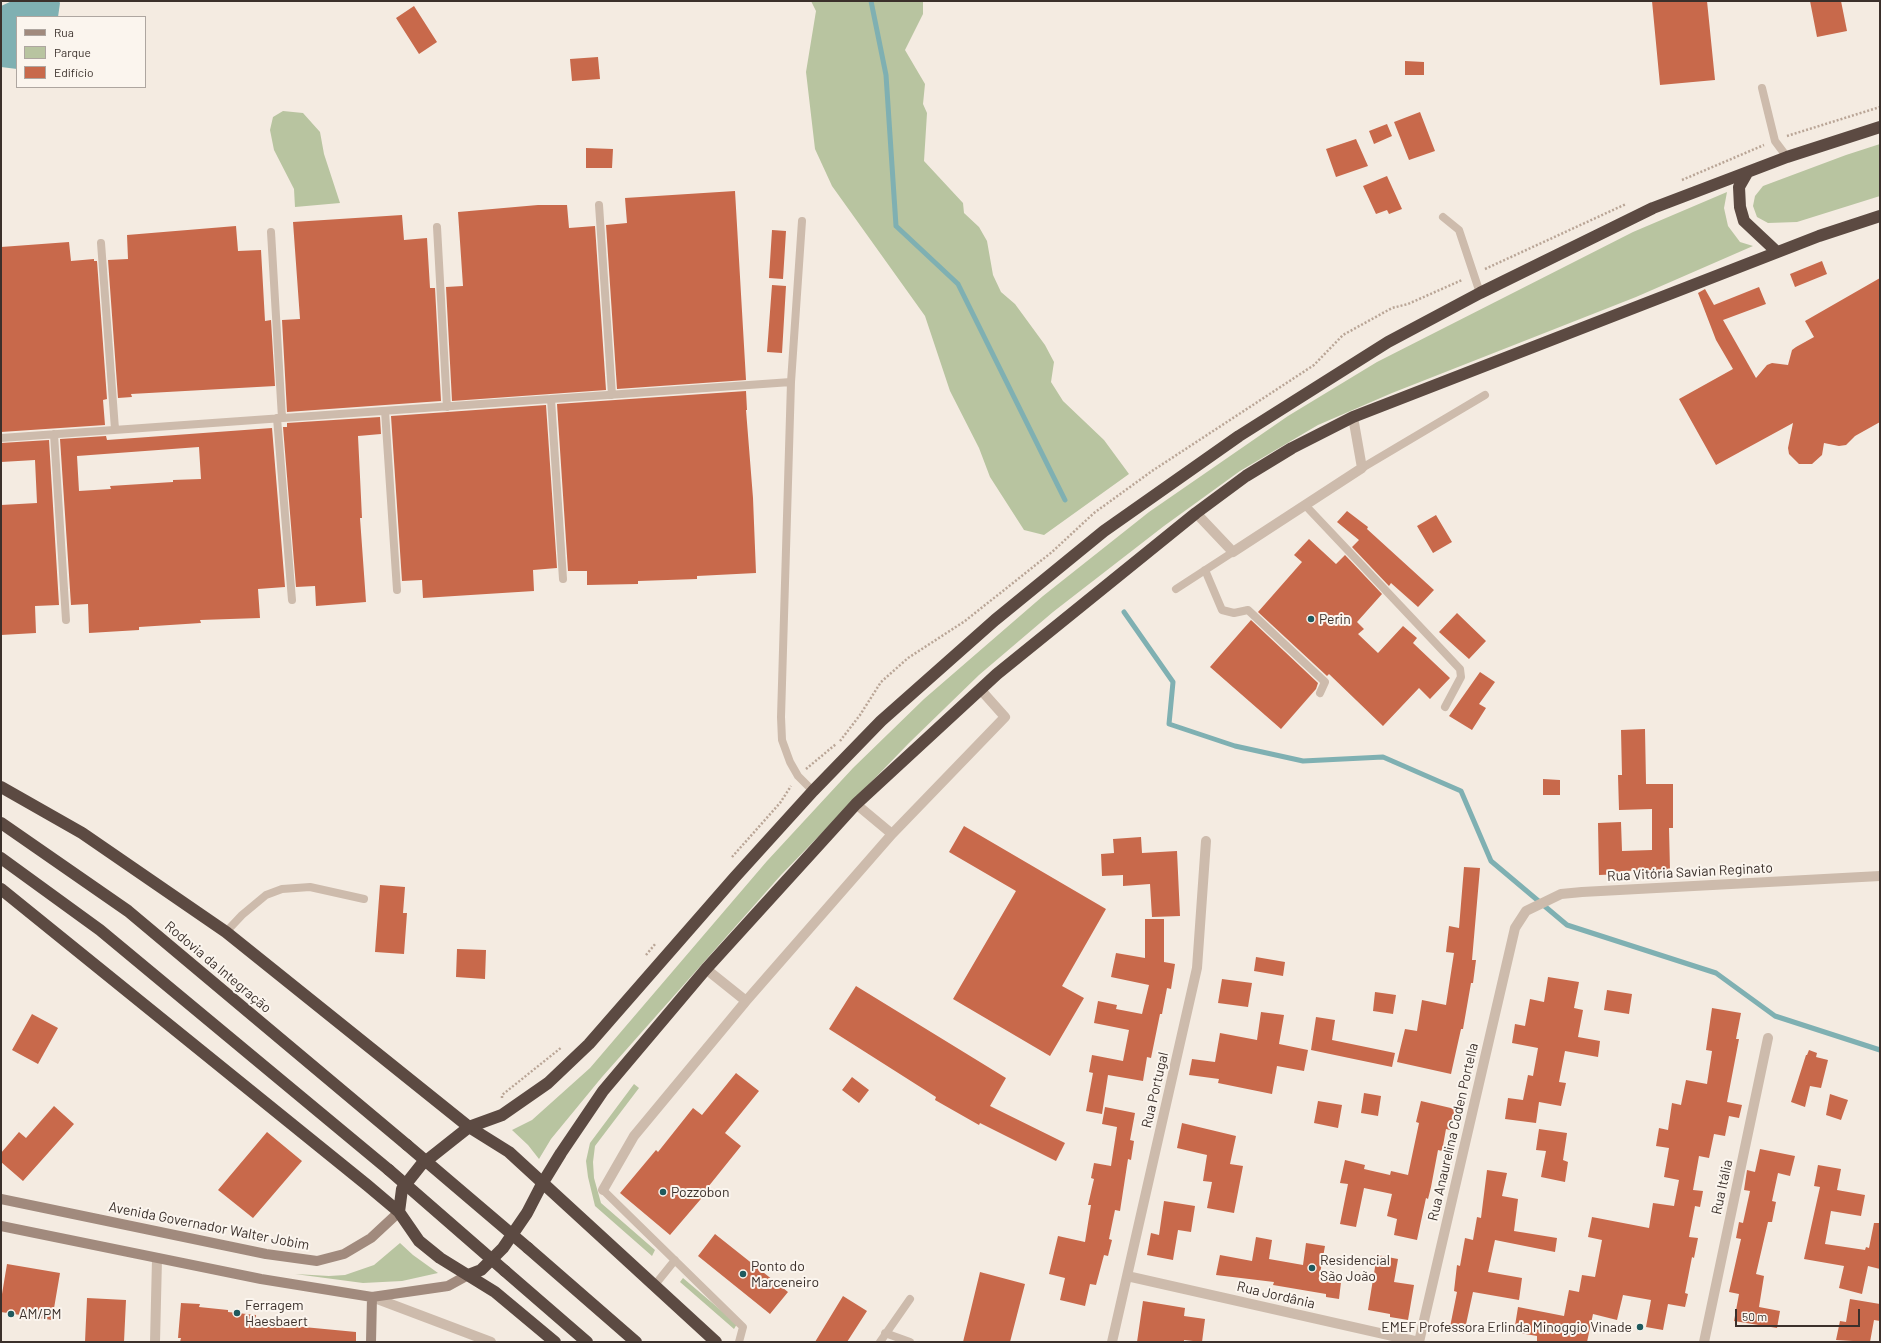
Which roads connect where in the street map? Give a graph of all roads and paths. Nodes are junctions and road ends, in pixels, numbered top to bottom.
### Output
1 (1762, 88) dead end
2 (1880, 127) edge
3 (1787, 157) junction
4 (1747, 173) junction
5 (599, 205) dead end
6 (1880, 216) edge
7 (1443, 217) dead end
8 (802, 222) dead end
9 (437, 227) dead end
10 (271, 232) dead end
11 (102, 243) dead end
12 (1777, 252) junction
13 (1480, 293) junction
14 (791, 382) junction
15 (612, 395) junction
16 (1485, 395) dead end
17 (551, 399) junction
18 (447, 407) junction
19 (384, 411) junction
20 (1353, 417) junction
21 (280, 418) junction
22 (115, 429) junction
23 (54, 434) junction
24 (1, 438) edge
25 (1362, 468) junction
26 (1305, 505) junction
27 (1196, 513) junction
28 (1233, 552) junction
29 (1206, 570) junction
30 (563, 579) dead end
31 (1176, 589) dead end
32 (396, 590) dead end
33 (292, 600) dead end
34 (66, 620) dead end
35 (980, 689) junction
36 (1320, 693) dead end
37 (1445, 707) dead end
38 (1, 787) edge
39 (813, 791) junction
40 (856, 804) junction
41 (1, 823) edge
42 (892, 834) junction
43 (1206, 841) dead end
44 (1, 858) edge
45 (1880, 876) edge
46 (1, 889) edge
47 (364, 899) dead end
48 (1515, 928) joint
49 (226, 932) junction
50 (706, 970) junction
51 (746, 1000) junction
52 (1768, 1038) dead end
53 (469, 1127) junction
54 (542, 1184) junction
55 (602, 1190) joint
56 (1, 1199) edge
57 (399, 1212) junction
58 (1, 1226) edge
59 (157, 1259) junction
60 (675, 1260) junction
61 (468, 1275) junction
62 (1127, 1276) junction
63 (654, 1286) junction
64 (372, 1297) junction
65 (910, 1299) dead end
66 (885, 1333) junction
67 (155, 1342) edge
68 (371, 1342) edge
69 (491, 1342) edge
70 (555, 1342) edge
71 (587, 1342) edge
72 (636, 1342) edge
73 (716, 1342) edge
74 (739, 1342) edge
75 (880, 1342) edge
76 (910, 1342) edge
77 (1112, 1342) edge
78 (1419, 1342) edge
79 (1704, 1342) edge

1 - 3 lane
2 - 3 highway
3 - 4 highway
4 - 12 highway
4 - 13 highway
5 - 15 lane
6 - 12 highway
7 - 13 lane
8 - 14 lane
9 - 18 lane
10 - 21 lane
11 - 22 lane
12 - 20 highway
13 - 39 highway
14 - 15 lane
14 - 39 lane
15 - 17 lane
16 - 25 lane
17 - 18 lane
17 - 30 lane
18 - 19 lane
19 - 21 lane
19 - 32 lane
20 - 25 street
20 - 27 highway
21 - 22 lane
21 - 33 lane
22 - 23 lane
23 - 24 lane
23 - 34 lane
25 - 26 street
26 - 28 street
26 - 37 lane
27 - 28 street
27 - 35 highway
28 - 29 lane
29 - 31 lane
29 - 36 lane
35 - 40 highway
35 - 42 street
38 - 49 highway
39 - 53 highway
40 - 42 street
40 - 50 highway
41 - 72 highway, Rodovia da Integração, bridge
42 - 51 street
43 - 62 street, Rua Portugal
44 - 71 highway, bridge
45 - 48 street, Rua Vitória Savian Reginato
46 - 57 highway
47 - 49 lane
48 - 78 street, Rua Anaurelina Coden Portella
49 - 53 highway
50 - 51 street
50 - 54 highway
51 - 55 street
52 - 79 street, Rua Itália
53 - 54 highway
53 - 57 highway
54 - 61 highway
54 - 63 highway
55 - 60 lane
56 - 57 main road, Avenida Governador Walter Jobim
57 - 61 highway
58 - 59 main road
59 - 64 main road
59 - 67 street
60 - 63 lane
60 - 74 lane
61 - 64 main road
61 - 70 highway
62 - 77 street, Rua Portugal
62 - 78 street, Rua Jordânia
63 - 73 highway
64 - 68 main road
64 - 69 street
65 - 66 lane
66 - 75 lane
66 - 76 lane

